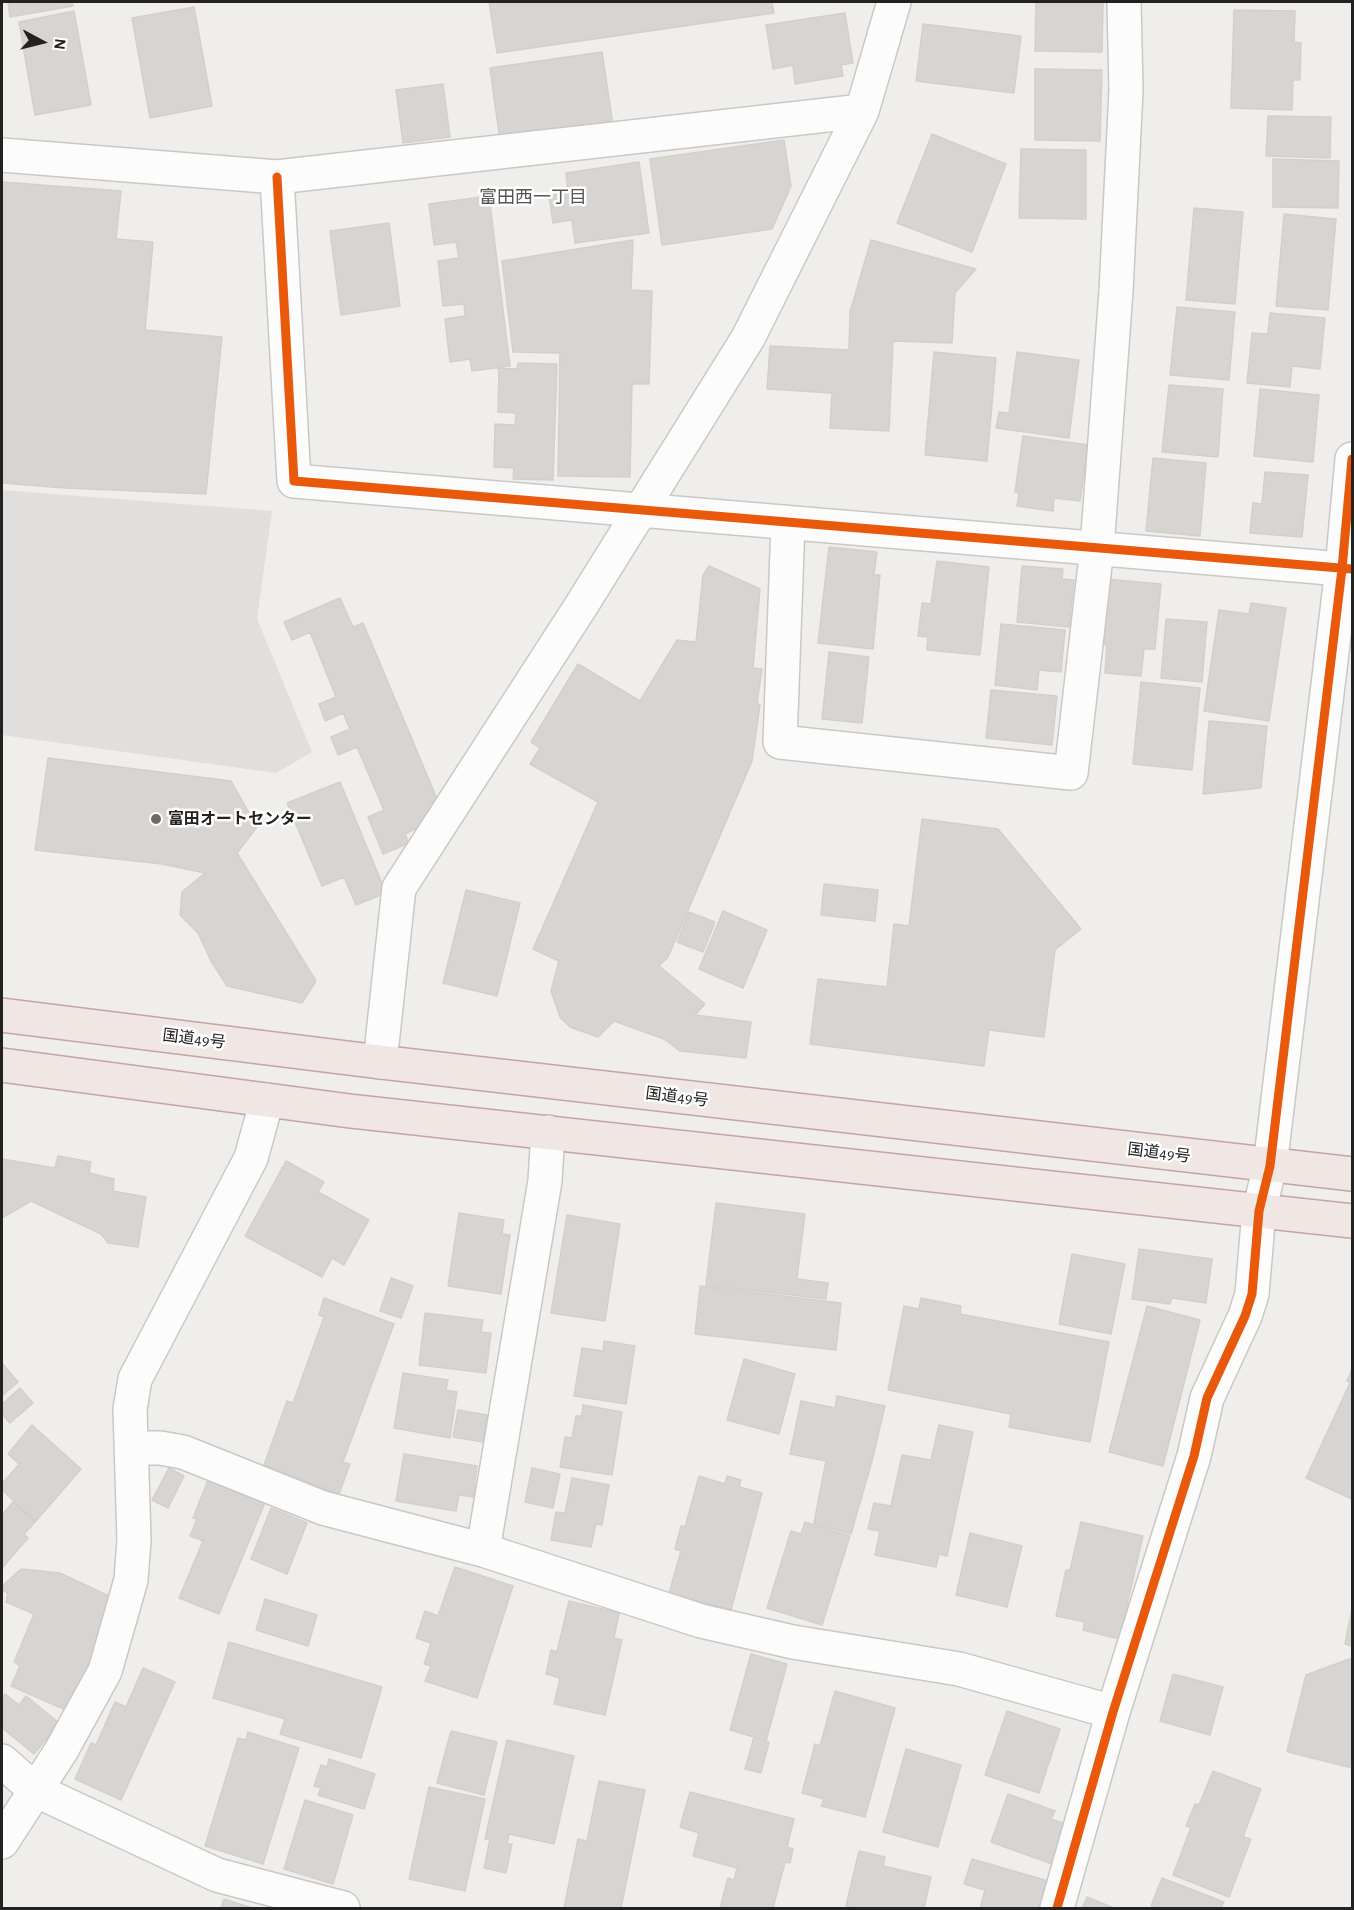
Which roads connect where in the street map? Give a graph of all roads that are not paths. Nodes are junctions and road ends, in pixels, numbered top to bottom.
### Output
1 (894, 2) edge
2 (1124, 2) edge
3 (862, 111) junction
4 (2, 155) edge
5 (277, 177) junction
6 (1353, 459) edge
7 (641, 510) junction
8 (788, 523) junction
9 (1097, 548) junction
10 (1347, 569) edge
11 (2, 1015) edge
12 (380, 1062) junction
13 (2, 1065) edge
14 (267, 1100) junction
15 (548, 1132) junction
16 (1270, 1166) junction
17 (1353, 1174) edge
18 (1259, 1211) junction
19 (1353, 1221) edge
20 (133, 1448) junction
21 (483, 1551) junction
22 (1113, 1712) junction
23 (2, 1761) edge
24 (34, 1790) junction
25 (2, 1842) edge
26 (343, 1908) edge
27 (1057, 1908) edge

1 - 3 street
2 - 9 street
3 - 5 street
3 - 7 street
4 - 5 street
5 - 7 street
6 - 10 street
7 - 8 street
7 - 12 street
8 - 9 street
8 - 9 street
9 - 10 street
10 - 16 street
11 - 12 highway, 国道49号
12 - 16 highway, 国道49号
13 - 14 highway
14 - 15 highway
14 - 20 street
15 - 18 highway
15 - 21 street
16 - 17 highway, 国道49号
16 - 18 street
18 - 19 highway
18 - 22 street
20 - 21 street
20 - 24 street
21 - 22 street
22 - 27 street
23 - 24 street
24 - 25 street
24 - 26 street

